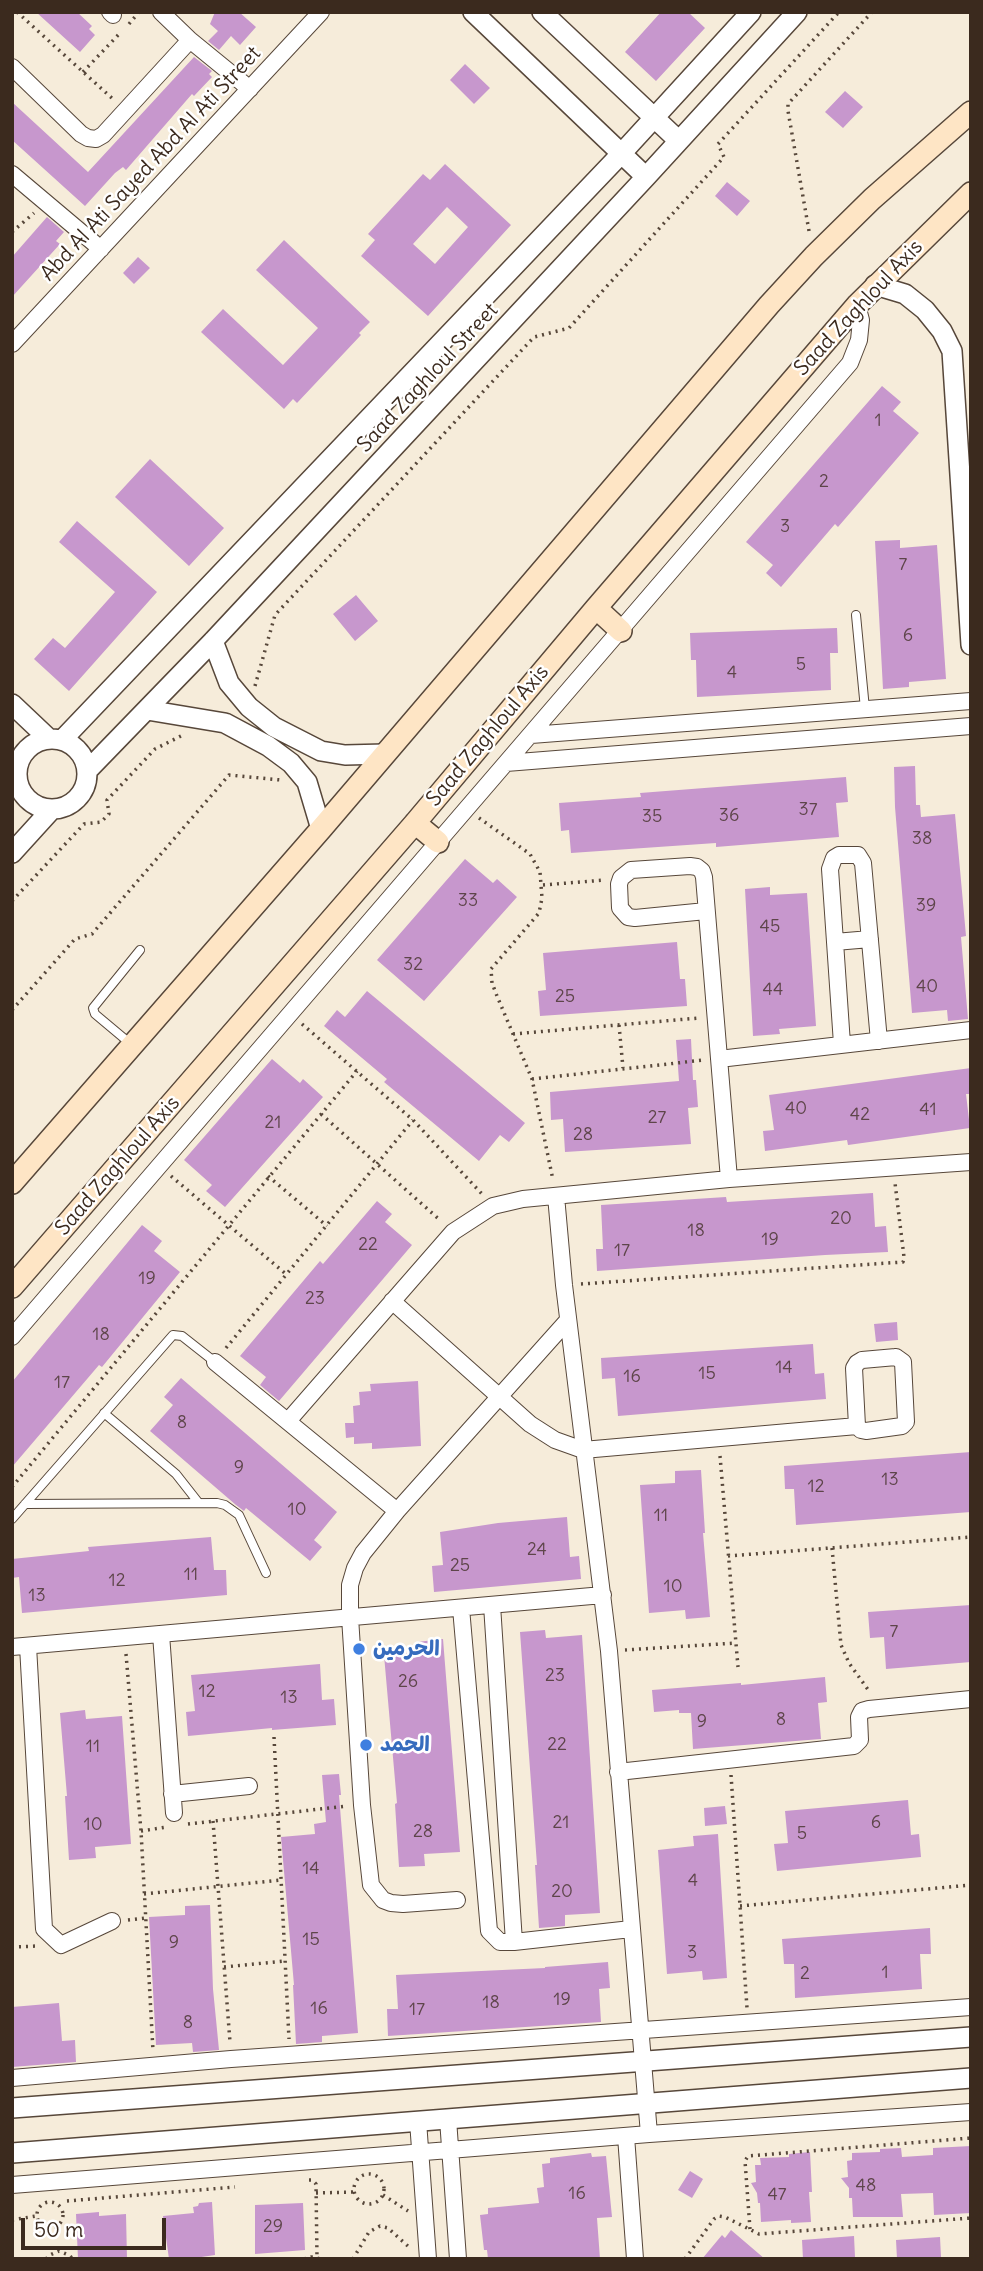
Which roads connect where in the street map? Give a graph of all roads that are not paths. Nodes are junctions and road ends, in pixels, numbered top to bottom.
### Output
1 (161, 12) edge
2 (321, 12) edge
3 (473, 12) edge
4 (542, 12) edge
5 (751, 12) edge
6 (797, 12) edge
7 (190, 40) junction
8 (12, 66) edge
9 (250, 89) junction
10 (971, 112) edge
11 (654, 117) junction
12 (679, 141) junction
13 (621, 154) junction
14 (12, 174) edge
15 (646, 177) junction
16 (971, 193) edge
17 (101, 249) junction
18 (874, 285) junction
19 (857, 305) junction
20 (12, 344) edge
21 (962, 349) edge
22 (596, 608) junction
23 (856, 615) dead end
24 (621, 631) junction
25 (213, 641) junction
26 (971, 645) edge
27 (971, 701) edge
28 (12, 704) edge
29 (865, 709) junction
30 (147, 710) junction
31 (971, 726) edge
32 (531, 735) junction
33 (56, 739) junction
34 (385, 754) junction
35 (506, 763) junction
36 (87, 771) junction
37 (16, 784) edge
38 (52, 809) junction
39 (415, 823) junction
40 (321, 829) junction
41 (438, 842) junction
42 (12, 853) edge
43 (706, 911) junction
44 (870, 939) junction
45 (835, 942) junction
46 (139, 950) dead end
47 (971, 1030) edge
48 (879, 1041) junction
49 (842, 1044) junction
50 (132, 1045) junction
51 (719, 1059) junction
52 (971, 1162) edge
53 (729, 1179) junction
54 (12, 1183) edge
55 (556, 1196) junction
56 (12, 1287) edge
57 (392, 1301) junction
58 (568, 1320) junction
59 (12, 1336) edge
60 (215, 1362) joint
61 (499, 1396) junction
62 (104, 1413) junction
63 (288, 1421) junction
64 (857, 1426) junction
65 (583, 1450) junction
66 (198, 1502) junction
67 (25, 1504) junction
68 (397, 1511) junction
69 (12, 1518) edge
70 (266, 1573) dead end
71 (603, 1595) junction
72 (492, 1605) junction
73 (461, 1608) junction
74 (350, 1617) junction
75 (161, 1634) junction
76 (20, 1647) edge
77 (971, 1699) edge
78 (618, 1772) junction
79 (249, 1786) dead end
80 (172, 1794) junction
81 (174, 1820) road end
82 (457, 1900) dead end
83 (112, 1921) dead end
84 (632, 1929) junction
85 (514, 1942) junction
86 (971, 2007) edge
87 (640, 2031) junction
88 (971, 2037) edge
89 (643, 2061) junction
90 (12, 2078) edge
91 (971, 2078) edge
92 (646, 2103) junction
93 (12, 2108) edge
94 (971, 2112) edge
95 (447, 2119) junction
96 (418, 2121) junction
97 (649, 2134) junction
98 (626, 2136) junction
99 (450, 2150) junction
100 (420, 2152) junction
101 (12, 2153) edge
102 (12, 2185) edge
103 (428, 2259) edge
104 (458, 2259) edge
105 (635, 2259) edge

1 - 7 street
2 - 9 street, Abd Al Ati Sayed Abd Al Ati Street
3 - 13 street
4 - 11 street
5 - 11 street, Saad Zaghloul Street
6 - 12 street, Saad Zaghloul Street
7 - 8 street
7 - 9 street
9 - 17 street, Abd Al Ati Sayed Abd Al Ati Street
10 - 34 main road
11 - 12 street
11 - 13 street, Saad Zaghloul Street
12 - 15 street, Saad Zaghloul Street
13 - 15 street
13 - 33 street, Saad Zaghloul Street
14 - 17 street
15 - 25 street, Saad Zaghloul Street
16 - 18 main road, Saad Zaghloul Axis
17 - 20 street, Abd Al Ati Sayed Abd Al Ati Street
18 - 19 main road, Saad Zaghloul Axis
18 - 21 street
19 - 22 main road, Saad Zaghloul Axis
19 - 24 street
21 - 26 street
22 - 24 main road
22 - 39 main road, Saad Zaghloul Axis
23 - 29 lane
24 - 32 street
25 - 30 street, Saad Zaghloul Street
25 - 34 street
27 - 29 street
28 - 33 street
29 - 32 street
30 - 36 street, Saad Zaghloul Street
30 - 40 street
31 - 35 street
32 - 35 street
33 - 36 street
33 - 37 street
34 - 40 main road
35 - 41 street
36 - 38 street
37 - 38 street
38 - 42 street
39 - 41 main road
39 - 56 main road, Saad Zaghloul Axis
40 - 50 main road
41 - 59 street
43 - 43 street
43 - 51 street
44 - 45 street
44 - 45 street
44 - 48 street
45 - 49 street
46 - 50 lane
47 - 48 street
48 - 49 street
49 - 51 street
50 - 54 main road
51 - 53 street
52 - 53 street
53 - 55 street
55 - 57 street
55 - 58 street
57 - 61 street
57 - 63 street
58 - 61 street
58 - 65 street
60 - 62 lane
60 - 63 street
61 - 65 street
61 - 68 street
62 - 66 lane
62 - 67 lane
63 - 68 street
64 - 64 street
64 - 65 street
65 - 71 street
66 - 67 lane
66 - 70 lane
67 - 69 lane
68 - 74 street
71 - 72 street
71 - 78 street
72 - 73 street
72 - 85 street
73 - 74 street
73 - 85 street
74 - 75 street
74 - 82 street
75 - 76 street
75 - 80 street
76 - 83 street
77 - 78 street
78 - 84 street
79 - 80 street
80 - 81 street
84 - 85 street
84 - 87 street
86 - 87 street
87 - 89 street
87 - 90 street
88 - 89 street
89 - 92 street
89 - 93 street
91 - 92 street
92 - 95 street
92 - 97 street
94 - 97 street
95 - 96 street
95 - 99 street
96 - 100 street
96 - 101 street
97 - 98 street
98 - 99 street
98 - 105 street
99 - 100 street
99 - 104 street
100 - 102 street
100 - 103 street

